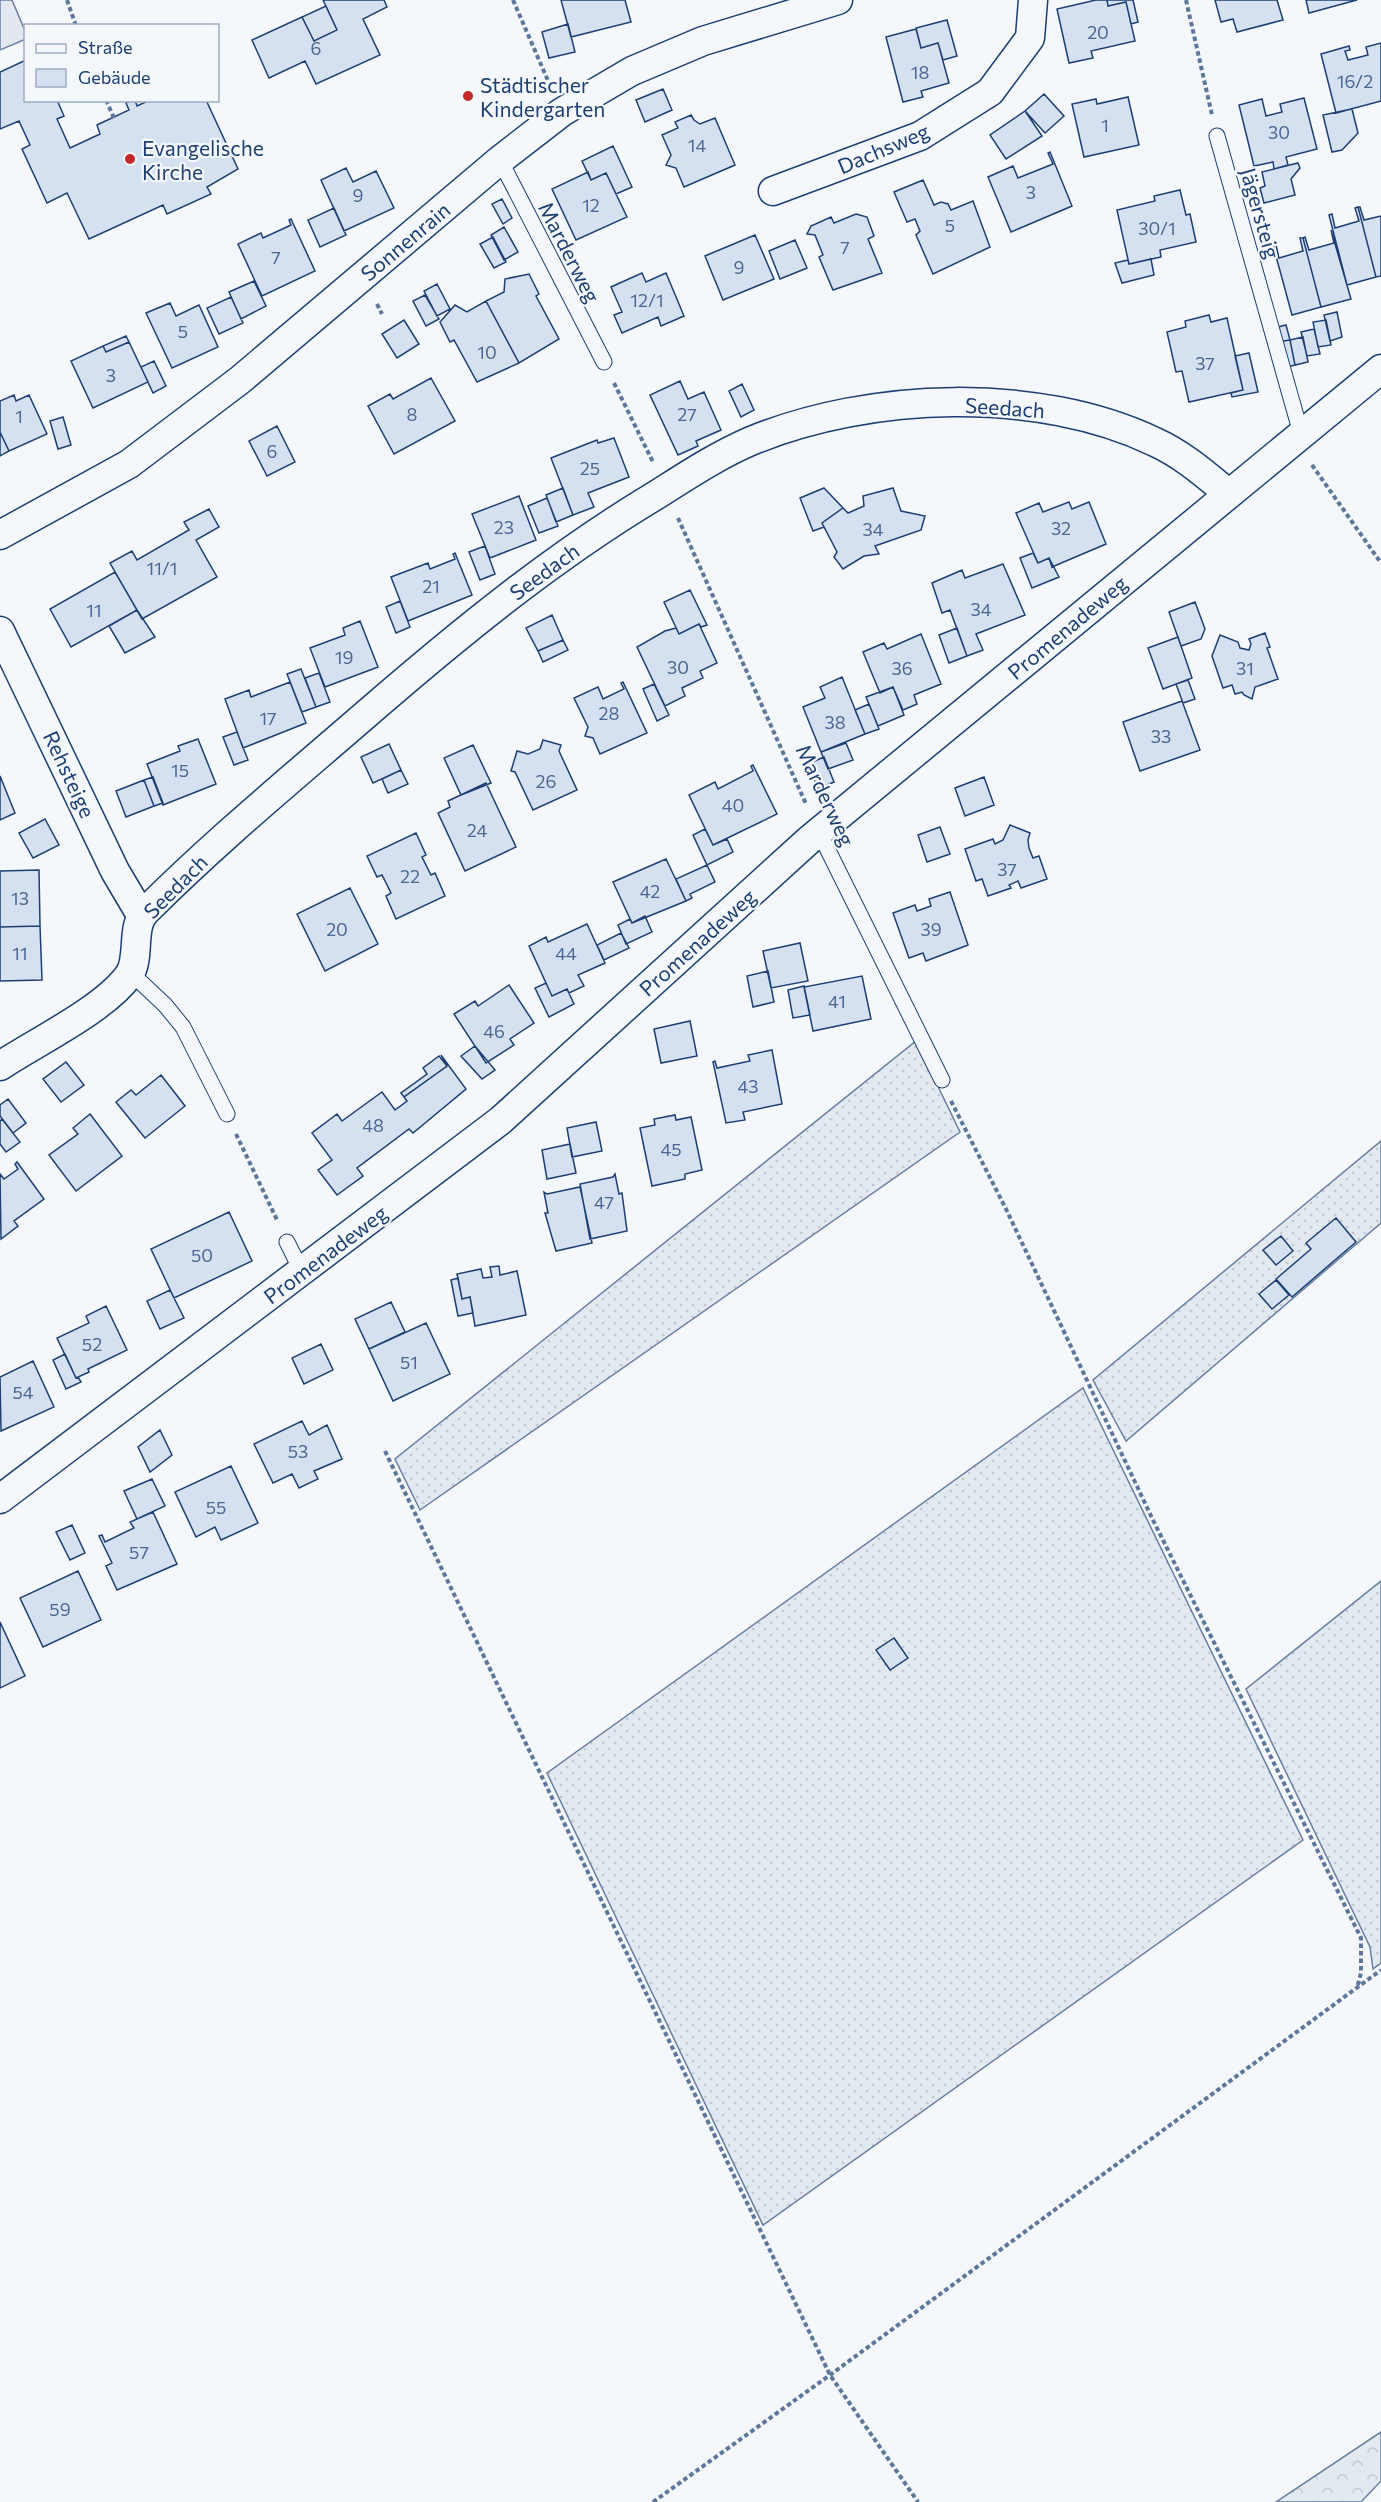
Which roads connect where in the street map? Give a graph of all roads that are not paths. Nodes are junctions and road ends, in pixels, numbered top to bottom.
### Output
1 (838, 0) edge
2 (1033, 0) edge
3 (1217, 136) road end
4 (500, 160) junction
5 (773, 191) dead end
6 (604, 362) road end
7 (1381, 369) edge
8 (1302, 437) junction
9 (1229, 494) junction
10 (0, 535) edge
11 (0, 631) edge
12 (819, 832) junction
13 (141, 915) junction
14 (131, 973) junction
15 (0, 1066) edge
16 (942, 1080) road end
17 (227, 1114) road end
18 (287, 1242) road end
19 (302, 1272) junction
20 (0, 1499) edge

1 - 4 street, Sonnenrain
2 - 5 street, Dachsweg
3 - 8 lane, Jägersteig
4 - 6 lane, Marderweg
4 - 10 street, Sonnenrain
7 - 8 street, Promenadeweg
8 - 9 street, Promenadeweg
9 - 12 street, Promenadeweg
9 - 13 street, Seedach
11 - 13 street, Rehsteige
12 - 16 lane, Marderweg
12 - 19 street, Promenadeweg
13 - 14 street, Seedach
14 - 15 street
14 - 17 lane
18 - 19 lane
19 - 20 street, Promenadeweg

